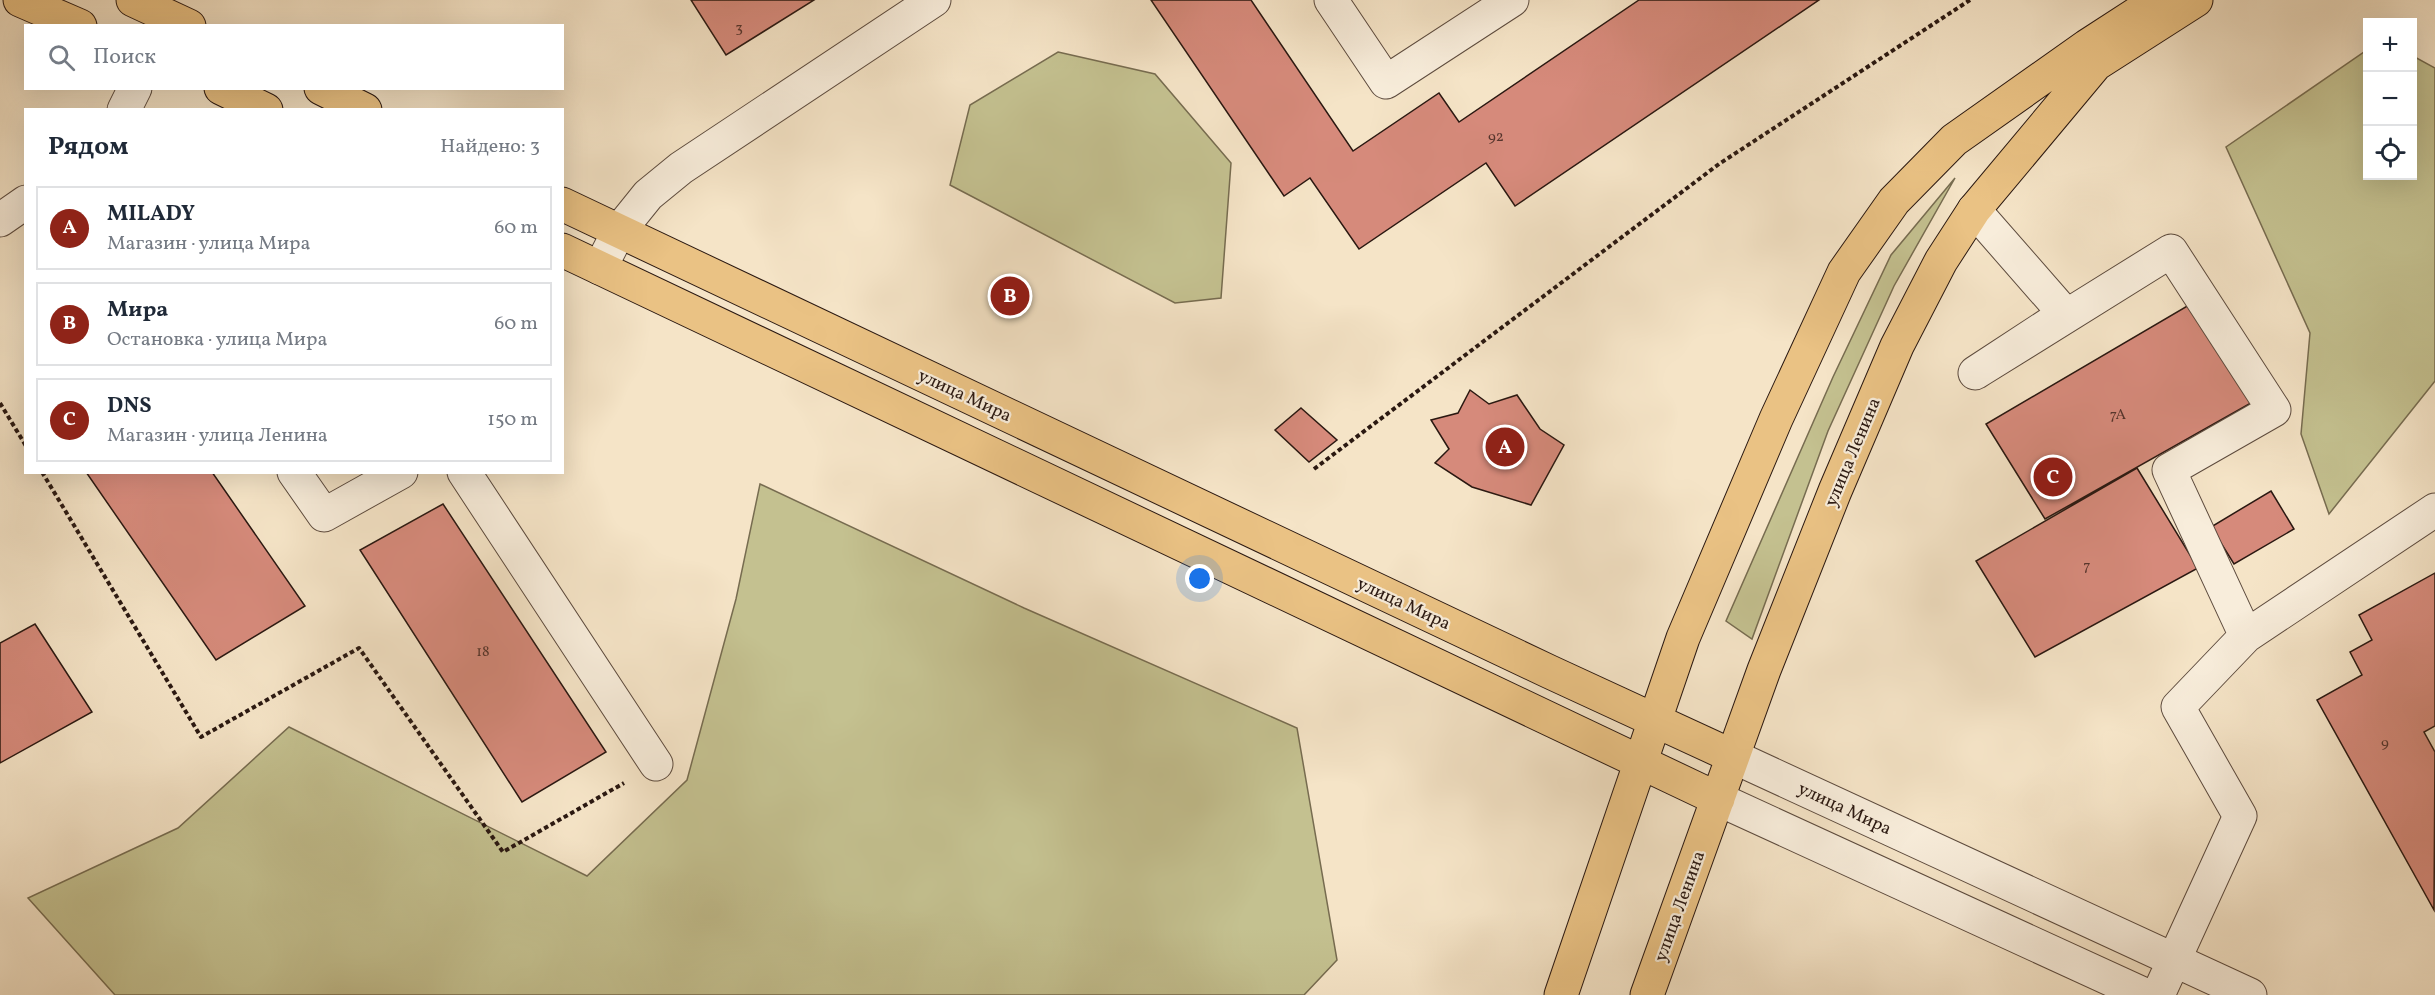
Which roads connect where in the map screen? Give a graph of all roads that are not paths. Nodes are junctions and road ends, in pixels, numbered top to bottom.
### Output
1 (20, 0) edge
2 (133, 0) edge
3 (934, 0) edge
4 (1331, 0) edge
5 (1512, 0) edge
6 (2157, 0) edge
7 (2196, 0) edge
8 (175, 22) edge
9 (75, 24) edge
10 (134, 90) edge
11 (225, 90) edge
12 (325, 90) edge
13 (125, 108) edge
14 (262, 108) edge
15 (361, 108) edge
16 (24, 203) edge
17 (564, 205) edge
18 (1974, 210) junction
19 (0, 220) edge
20 (620, 231) junction
21 (564, 251) edge
22 (600, 268) junction
23 (295, 474) edge
24 (397, 474) edge
25 (465, 474) edge
26 (2435, 510) edge
27 (2246, 636) junction
28 (1656, 720) junction
29 (1732, 756) junction
30 (1641, 763) junction
31 (656, 764) road end
32 (1718, 799) junction
33 (2174, 960) junction
34 (1561, 995) edge
35 (1647, 995) edge
36 (2145, 995) edge
37 (2158, 995) edge
38 (2250, 995) edge

1 - 9 main road
2 - 8 main road
3 - 20 street
4 - 5 street
6 - 28 main road
7 - 18 main road, улица Ленина
10 - 13 street
11 - 14 main road
12 - 15 main road
16 - 19 street
17 - 20 main road, улица Мира
18 - 27 street
18 - 29 main road, улица Ленина
20 - 22 street
20 - 28 main road, улица Мира
21 - 22 main road
22 - 30 main road
23 - 24 street
25 - 31 street
26 - 27 street
27 - 33 street
28 - 29 main road, улица Мира
28 - 30 main road
29 - 32 main road, улица Ленина
29 - 33 street, улица Мира
30 - 32 main road
30 - 34 main road
32 - 35 main road, улица Ленина
32 - 36 street
33 - 37 street
33 - 38 street, улица Мира

